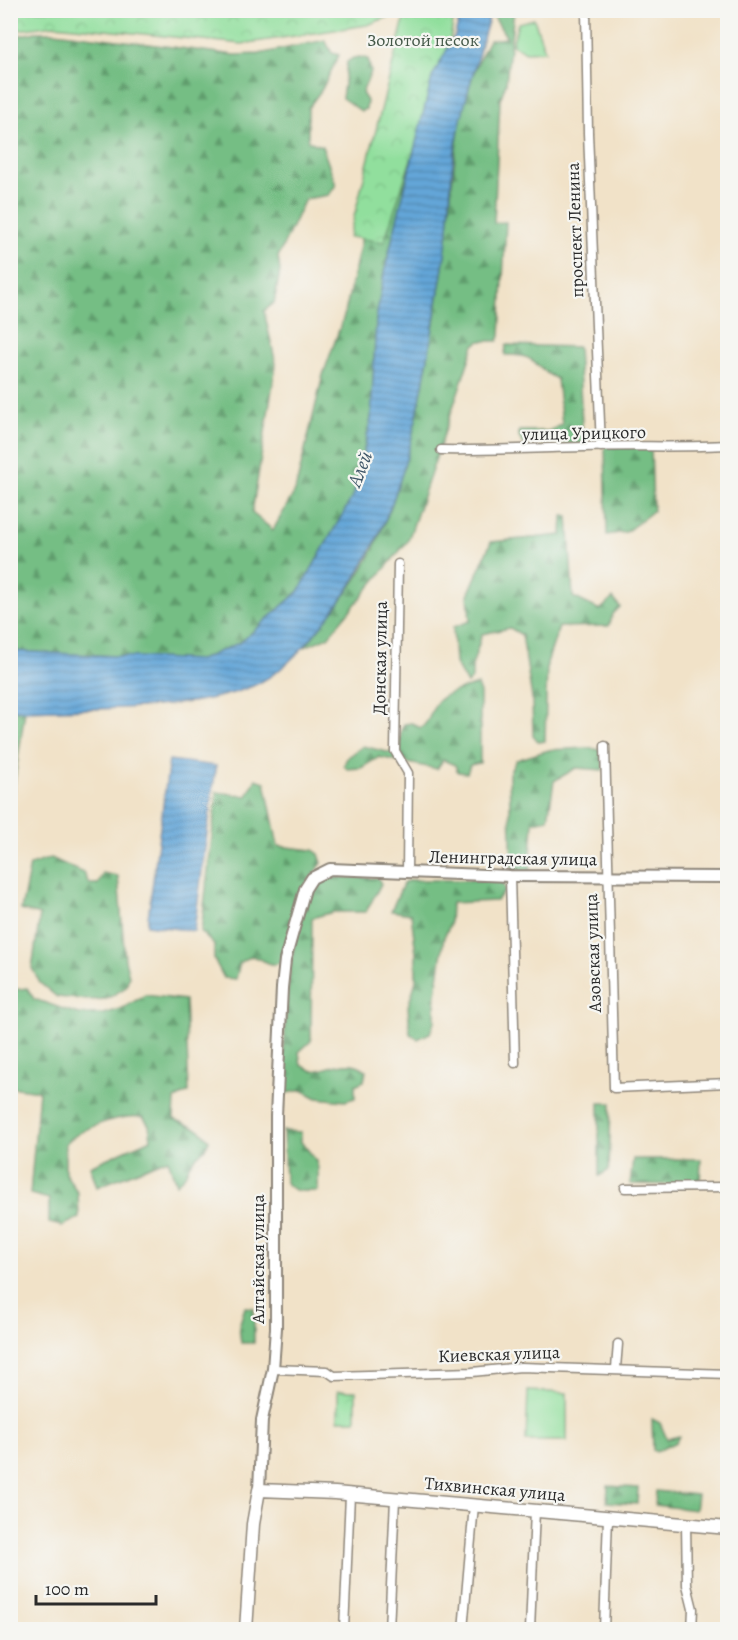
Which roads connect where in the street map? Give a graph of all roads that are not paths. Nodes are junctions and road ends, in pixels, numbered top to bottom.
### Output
1 (586, 10) edge
2 (728, 445) edge
3 (601, 447) junction
4 (441, 450) dead end
5 (398, 564) dead end
6 (605, 746) dead end
7 (407, 872) junction
8 (510, 876) junction
9 (606, 876) junction
10 (728, 877) edge
11 (305, 889) joint
12 (515, 1063) dead end
13 (728, 1083) edge
14 (728, 1187) edge
15 (625, 1188) dead end
16 (618, 1344) dead end
17 (616, 1368) junction
18 (273, 1369) junction
19 (728, 1374) edge
20 (259, 1490) junction
21 (350, 1495) junction
22 (395, 1499) junction
23 (474, 1505) junction
24 (535, 1510) junction
25 (608, 1516) junction
26 (686, 1524) junction
27 (728, 1528) edge
28 (246, 1629) edge
29 (344, 1629) edge
30 (388, 1629) edge
31 (463, 1629) edge
32 (530, 1629) edge
33 (604, 1629) edge
34 (692, 1629) edge

1 - 3 street, проспект Ленина
2 - 3 street, улица Урицкого
3 - 4 street, улица Урицкого
5 - 7 street, Донская улица
6 - 9 street, Азовская улица
7 - 8 street, Ленинградская улица
7 - 11 street, Ленинградская улица
8 - 9 street, Ленинградская улица
8 - 12 street
9 - 10 street, Ленинградская улица
9 - 13 street, Азовская улица
11 - 18 street, Алтайская улица
14 - 15 street
16 - 17 street
17 - 18 street, Киевская улица
17 - 19 street, Киевская улица
18 - 20 street, Алтайская улица
20 - 21 main road, Тихвинская улица
20 - 28 main road, Алтайская улица
21 - 22 main road, Тихвинская улица
21 - 29 street
22 - 23 main road, Тихвинская улица
22 - 30 street
23 - 24 main road, Тихвинская улица
23 - 31 street
24 - 25 main road, Тихвинская улица
24 - 32 street
25 - 26 main road, Тихвинская улица
25 - 33 street
26 - 27 main road, Тихвинская улица
26 - 34 street

